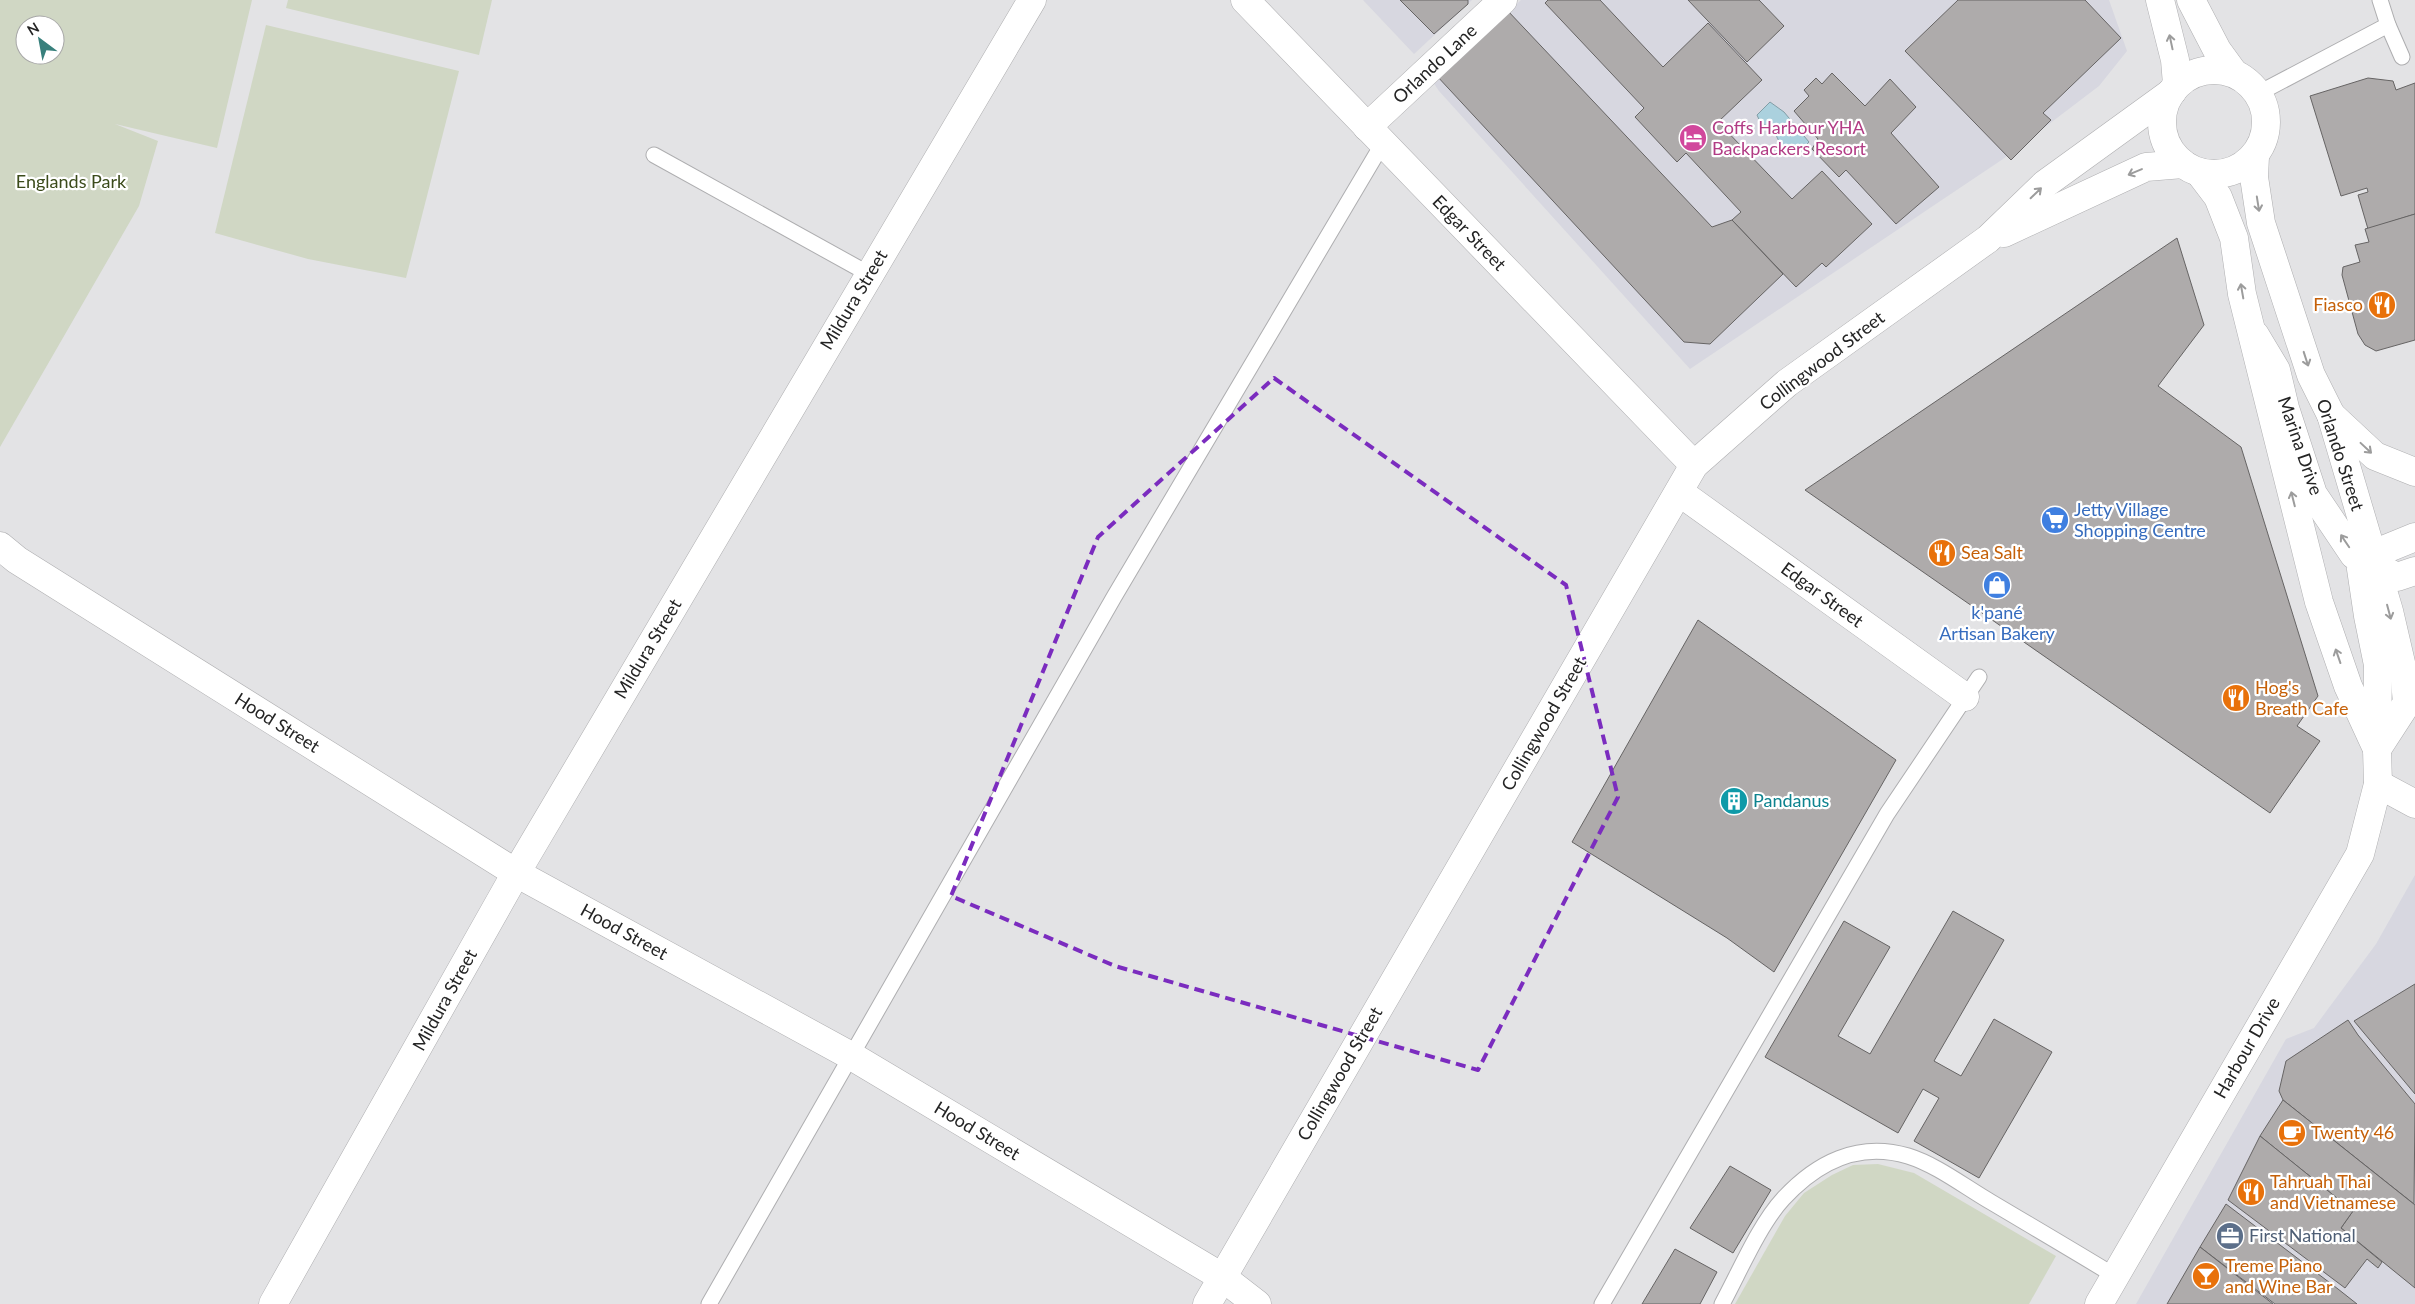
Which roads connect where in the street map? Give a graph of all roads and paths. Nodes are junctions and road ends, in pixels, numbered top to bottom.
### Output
1 (1032, 0) edge
2 (1245, 0) edge
3 (1503, 0) edge
4 (2160, 0) edge
5 (2191, 0) edge
6 (2380, 0) edge
7 (2388, 25) junction
8 (2402, 57) dead end
9 (2234, 72) junction
10 (2174, 88) junction
11 (2259, 93) junction
12 (1375, 135) junction
13 (654, 154) dead end
14 (2255, 156) junction
15 (2191, 168) junction
16 (1988, 240) junction
17 (869, 274) junction
18 (2250, 327) junction
19 (2330, 414) junction
20 (1694, 465) junction
21 (2415, 472) edge
22 (1680, 492) junction
23 (2415, 537) edge
24 (0, 546) edge
25 (2371, 560) junction
26 (2415, 571) edge
27 (1972, 687) joint
28 (2411, 697) edge
29 (2377, 749) junction
30 (2378, 784) junction
31 (2415, 804) edge
32 (516, 873) junction
33 (852, 1057) junction
34 (2115, 1276) junction
35 (1222, 1277) junction
36 (273, 1304) edge
37 (709, 1304) edge
38 (1206, 1304) edge
39 (1257, 1304) edge
40 (1602, 1304) edge
41 (1722, 1304) edge
42 (2099, 1304) edge

1 - 17 street, Mildura Street
2 - 12 street, Edgar Street
3 - 12 street, Orlando Lane
10 -> 4 street
5 - 9 street
6 - 7 lane
7 - 8 lane
7 - 11 lane
9 - 10 street
9 - 11 street
10 - 15 street
16 -> 10 street, Collingwood Street
11 - 14 street
12 - 20 street, Edgar Street
12 - 33 lane
13 - 17 lane
14 - 15 street
14 -> 19 street, Orlando Street
15 -> 16 street, Collingwood Street
18 -> 15 street
16 - 20 street, Collingwood Street
17 - 32 street, Mildura Street
25 -> 18 street, Marina Drive
29 -> 18 street
19 -> 21 street
19 - 25 street, Orlando Street
20 - 22 street, Collingwood Street
22 - 27 street, Edgar Street
22 - 35 street, Collingwood Street
23 - 25 street
24 - 32 street, Hood Street
25 - 26 street, Marina Drive
25 -> 28 street, Orlando Street
25 - 29 street
27 - 40 lane
28 - 29 street, Orlando Street
29 - 30 street
30 - 31 street
30 - 34 street, Harbour Drive
32 - 33 street, Hood Street
32 - 36 street, Mildura Street
33 - 35 street, Hood Street
33 - 37 lane
34 - 41 lane
34 - 42 street, Harbour Drive
35 - 38 street, Collingwood Street
35 - 39 street, Hood Street

